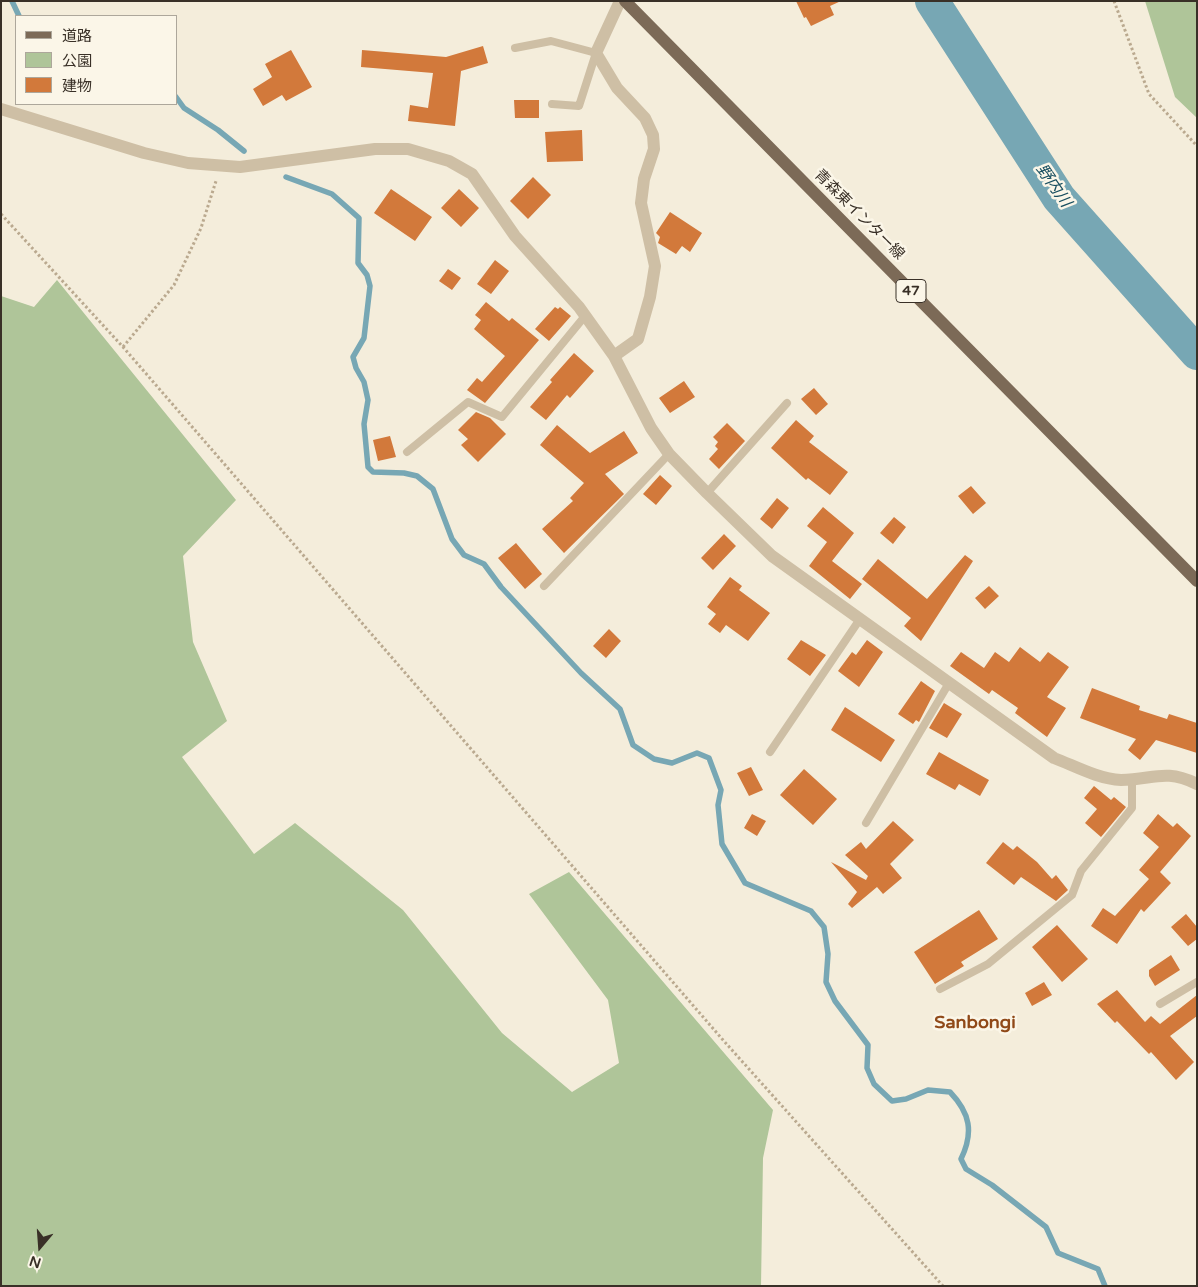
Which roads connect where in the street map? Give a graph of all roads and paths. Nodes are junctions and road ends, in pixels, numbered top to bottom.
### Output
1 (620, 1) edge
2 (625, 1) edge
3 (1114, 1) edge
4 (514, 48) dead end
5 (596, 53) junction
6 (552, 104) dead end
7 (1, 108) edge
8 (1197, 146) edge
9 (220, 166) junction
10 (1, 214) edge
11 (584, 316) junction
12 (124, 347) junction
13 (614, 356) junction
14 (787, 403) dead end
15 (407, 452) dead end
16 (669, 454) junction
17 (707, 493) junction
18 (1197, 581) edge
19 (544, 586) dead end
20 (860, 619) junction
21 (949, 683) junction
22 (770, 752) dead end
23 (1132, 778) junction
24 (1197, 784) edge
25 (866, 823) dead end
26 (1197, 982) edge
27 (940, 989) dead end
28 (1160, 1004) dead end
29 (943, 1286) edge

1 - 5 street
2 - 18 main road, 青森東インター線 / 47
3 - 8 path
4 - 5 lane
5 - 6 lane
5 - 13 street
7 - 9 street
9 - 11 street
9 - 12 path
10 - 12 path
11 - 13 street
11 - 15 lane
12 - 29 path
13 - 16 street
14 - 17 lane
16 - 17 street
16 - 19 lane
17 - 20 street
20 - 21 street
20 - 22 lane
21 - 23 street
21 - 25 lane
23 - 24 street
23 - 27 lane
26 - 28 lane

